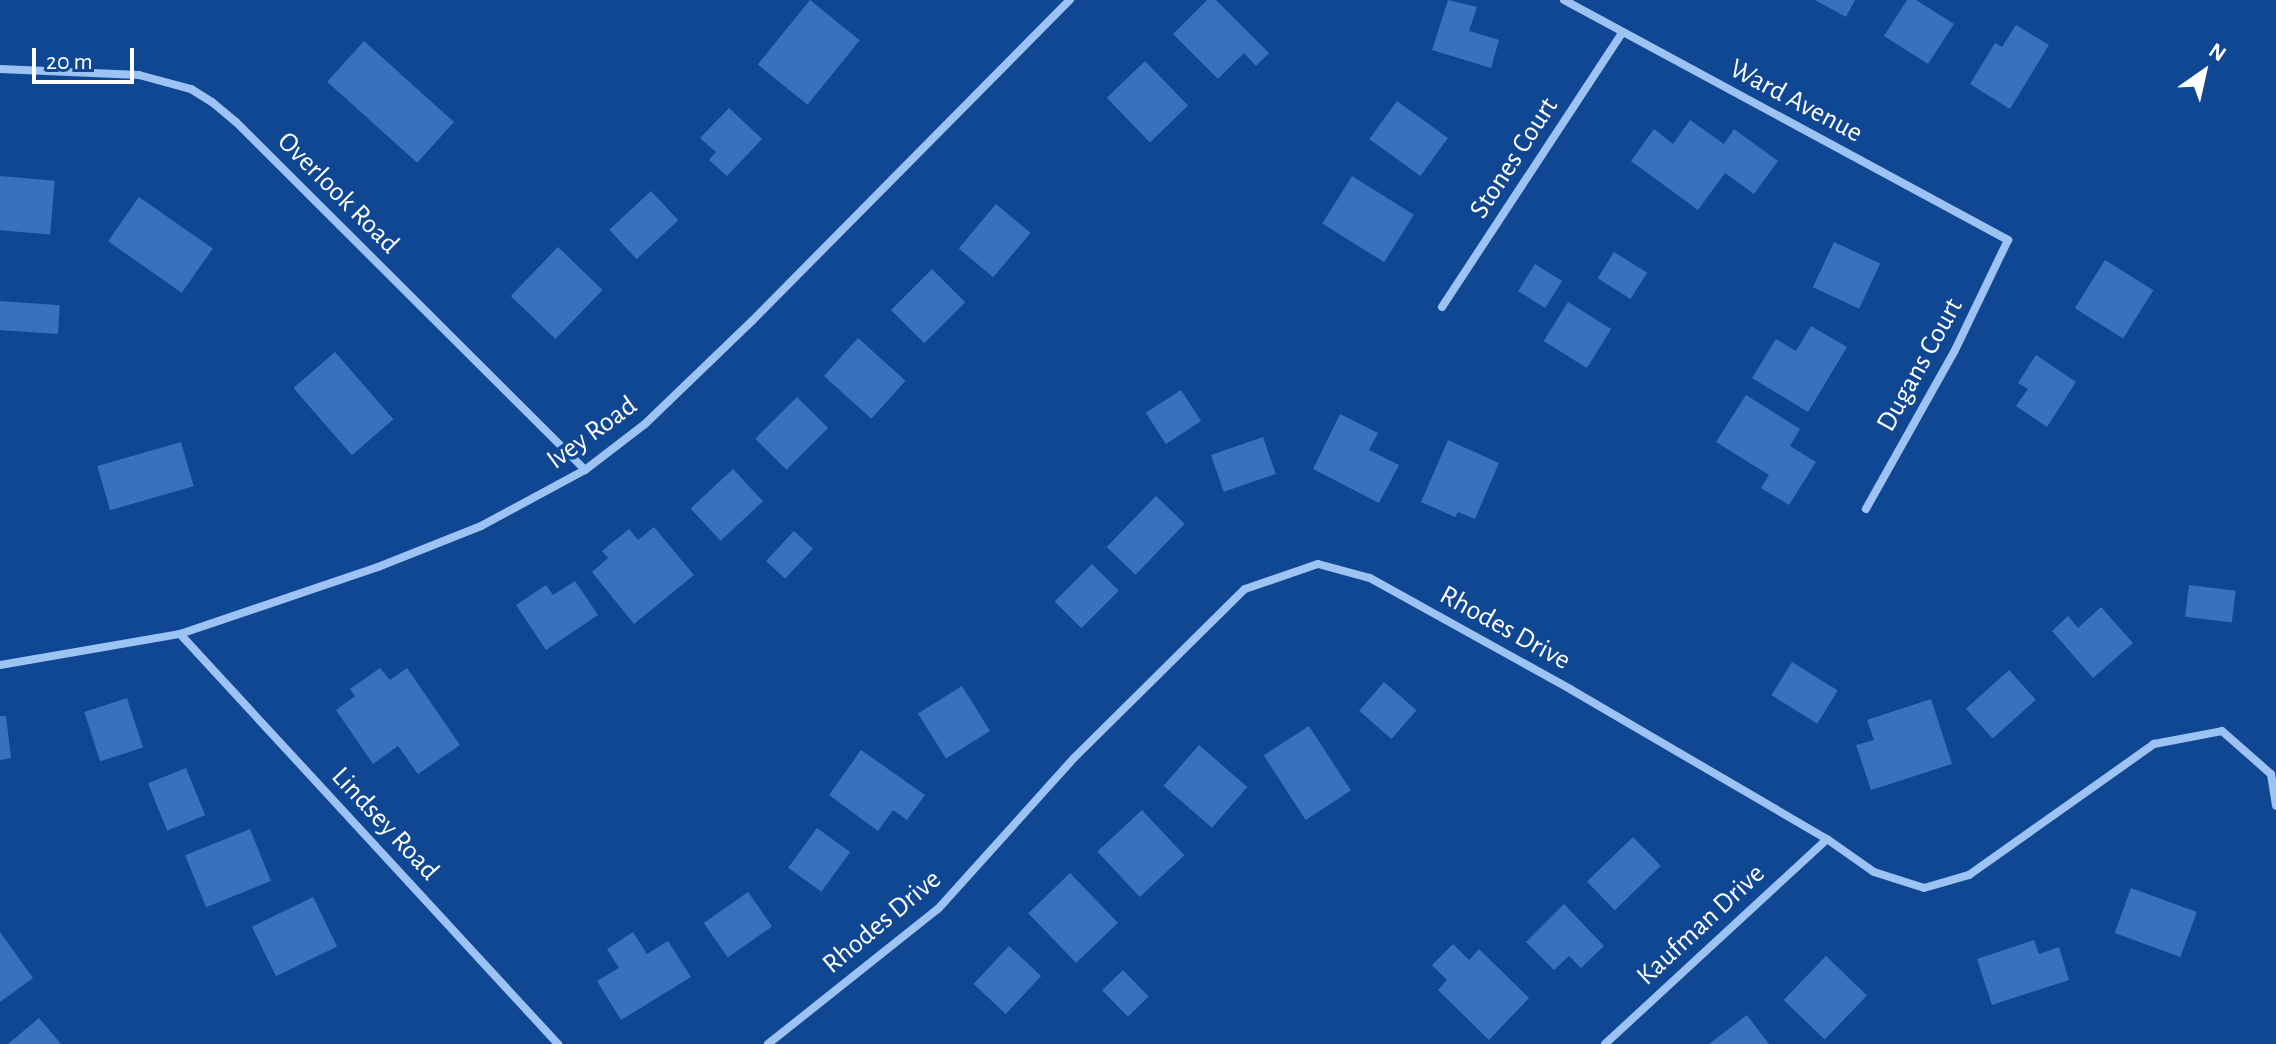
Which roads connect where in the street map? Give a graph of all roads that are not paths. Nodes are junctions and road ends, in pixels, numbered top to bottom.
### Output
1 (1070, 0) edge
2 (1564, 0) edge
3 (1622, 33) junction
4 (0, 69) edge
5 (2008, 240) joint
6 (1442, 307) dead end
7 (585, 470) junction
8 (1866, 509) dead end
9 (180, 634) junction
10 (0, 665) edge
11 (2276, 806) edge
12 (1827, 839) junction
13 (558, 1044) edge
14 (768, 1044) edge
15 (1605, 1044) edge

1 - 7 street, Ivey Road
2 - 3 street, Ward Avenue
3 - 5 street, Ward Avenue
3 - 6 street, Stones Court
4 - 7 street, Overlook Road
5 - 8 street, Dugans Court
7 - 9 street, Ivey Road
9 - 10 street, Ivey Road
9 - 13 street, Lindsey Road
11 - 12 street, Rhodes Drive
12 - 14 street, Rhodes Drive
12 - 15 street, Kaufman Drive

